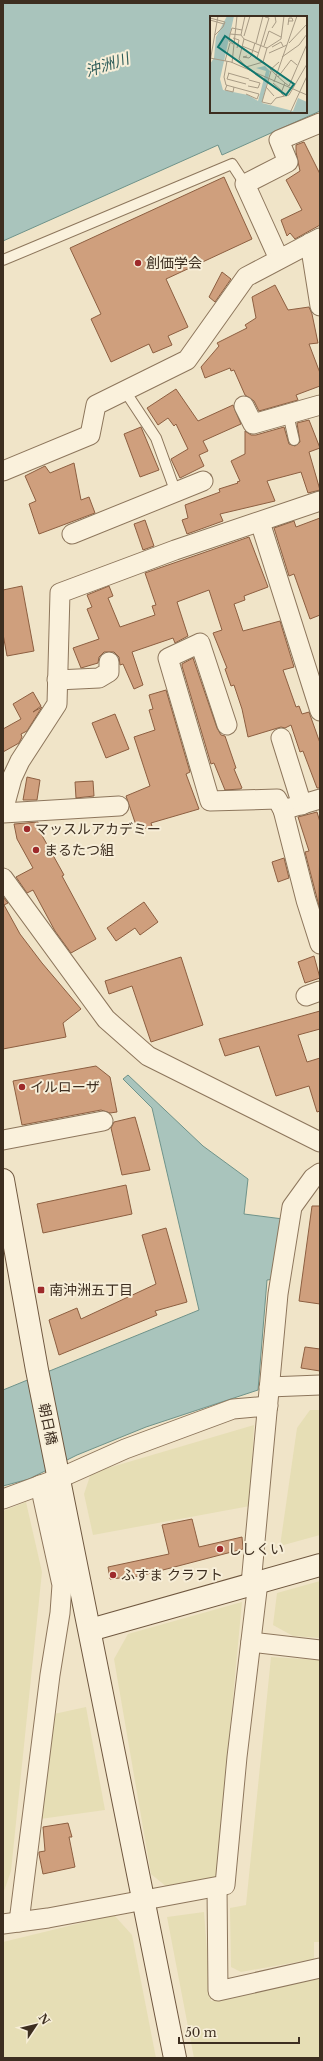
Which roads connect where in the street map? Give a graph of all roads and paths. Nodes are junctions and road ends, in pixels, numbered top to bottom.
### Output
1 (320, 123) edge
2 (245, 184) junction
3 (315, 240) edge
4 (279, 259) junction
5 (3, 260) edge
6 (319, 296) edge
7 (125, 391) junction
8 (320, 405) edge
9 (244, 406) dead end
10 (288, 414) junction
11 (294, 440) dead end
12 (3, 471) edge
13 (203, 481) dead end
14 (176, 493) junction
15 (320, 501) edge
16 (260, 522) junction
17 (72, 534) dead end
18 (109, 662) dead end
19 (57, 680) junction
20 (320, 711) edge
21 (227, 725) dead end
22 (281, 738) dead end
23 (320, 799) edge
24 (302, 805) junction
25 (119, 806) dead end
26 (283, 810) junction
27 (3, 812) edge
28 (3, 878) edge
29 (313, 898) edge
30 (320, 944) edge
31 (103, 1121) dead end
32 (3, 1140) edge
33 (320, 1142) edge
34 (320, 1173) edge
35 (3, 1180) edge
36 (311, 1194) edge
37 (320, 1385) edge
38 (268, 1396) junction
39 (50, 1481) junction
40 (3, 1499) edge
41 (320, 1564) edge
42 (255, 1583) junction
43 (90, 1630) junction
44 (251, 1642) junction
45 (320, 1650) edge
46 (217, 1887) junction
47 (143, 1901) junction
48 (11, 1923) edge
49 (320, 1968) edge
50 (175, 2058) edge

1 - 2 street
2 - 4 street
2 - 5 lane
3 - 4 street
3 - 6 street
4 - 7 street
7 - 12 street
7 - 14 lane
8 - 10 street
9 - 10 street
10 - 11 lane
13 - 14 street
14 - 17 street
15 - 16 street
16 - 19 street
16 - 20 street
18 - 19 street
19 - 27 street
21 - 26 street
22 - 24 street
23 - 24 street
24 - 26 street
25 - 27 street
26 - 29 street
28 - 33 street
29 - 30 street
31 - 32 street
34 - 36 street
35 - 39 street, 朝日橋
36 - 38 street
37 - 38 street
38 - 39 street
38 - 42 street
39 - 40 street
39 - 43 street, 朝日橋
39 - 48 street
41 - 42 street
42 - 43 street
42 - 44 street
43 - 47 street, 朝日橋
44 - 45 street
44 - 46 street
46 - 47 street
46 - 49 street
47 - 48 street
47 - 50 street, 朝日橋

